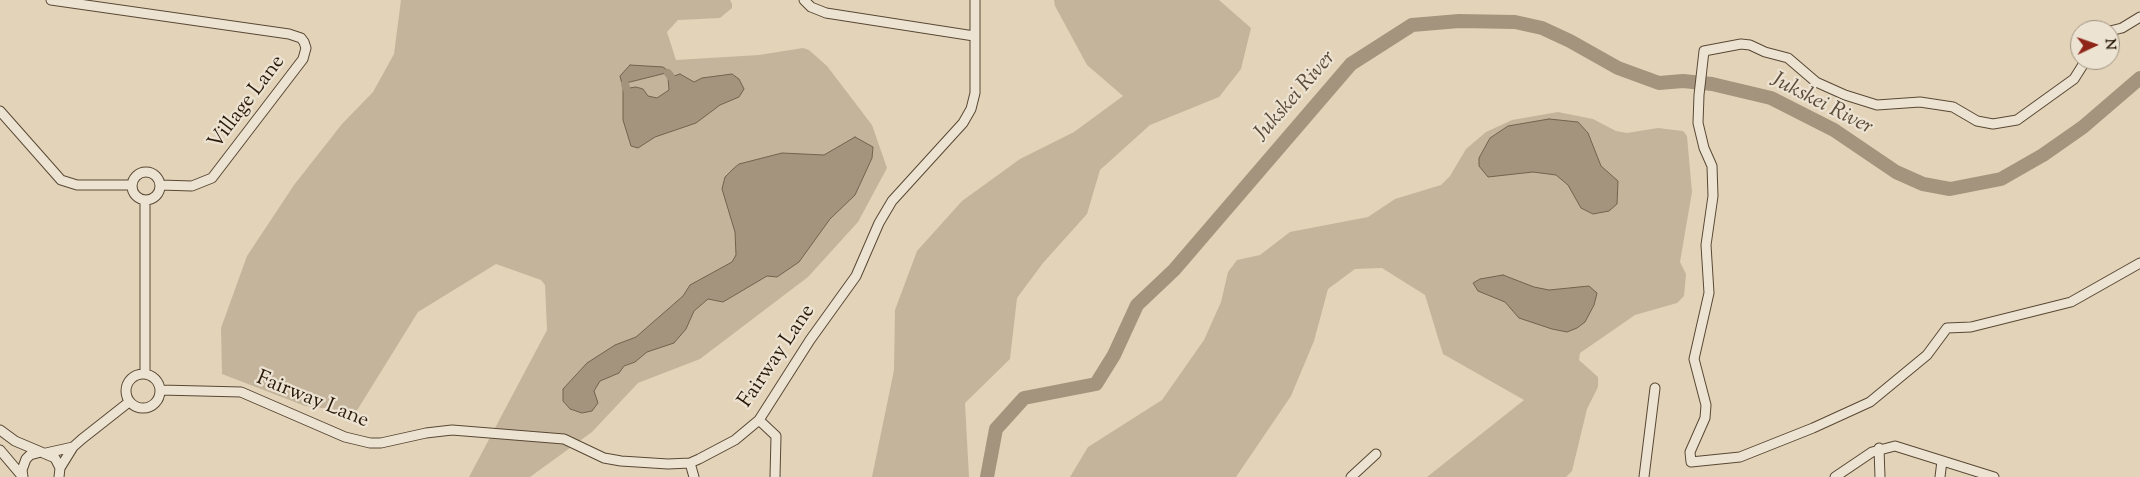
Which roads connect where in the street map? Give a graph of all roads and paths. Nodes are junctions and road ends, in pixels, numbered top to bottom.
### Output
1 (51, 0) edge
2 (804, 0) edge
3 (974, 0) edge
4 (2140, 17) edge
5 (2120, 28) edge
6 (974, 36) junction
7 (2080, 70) edge
8 (0, 111) edge
9 (132, 185) junction
10 (160, 186) junction
11 (144, 200) junction
12 (2140, 263) edge
13 (145, 373) junction
14 (1655, 388) dead end
15 (161, 390) junction
16 (129, 402) junction
17 (759, 420) junction
18 (0, 430) edge
19 (73, 447) junction
20 (1879, 448) junction
21 (0, 450) edge
22 (44, 452) junction
23 (1376, 454) dead end
24 (1942, 461) junction
25 (690, 463) junction
26 (60, 473) edge
27 (22, 476) edge
28 (694, 477) edge
29 (775, 477) edge
30 (1351, 477) edge
31 (1644, 477) edge
32 (1835, 477) edge
33 (1880, 477) edge
34 (1940, 477) edge
35 (1994, 477) edge

1 - 10 street, Village Lane
2 - 6 street
3 - 6 street, Fairway Lane
4 - 5 street
6 - 17 street, Fairway Lane
7 - 12 street
8 - 9 street
9 - 10 street
9 - 11 street
10 - 11 street
11 - 13 street
13 - 15 street
13 - 16 street
14 - 31 street
15 - 16 street
15 - 25 street, Fairway Lane
16 - 19 street
17 - 25 street, Fairway Lane
17 - 29 street
18 - 22 street
19 - 22 street
19 - 26 street
20 - 24 street
20 - 32 street
20 - 33 street
21 - 27 street
22 - 26 street
22 - 27 street
23 - 30 street
24 - 34 street
24 - 35 street
25 - 28 street

